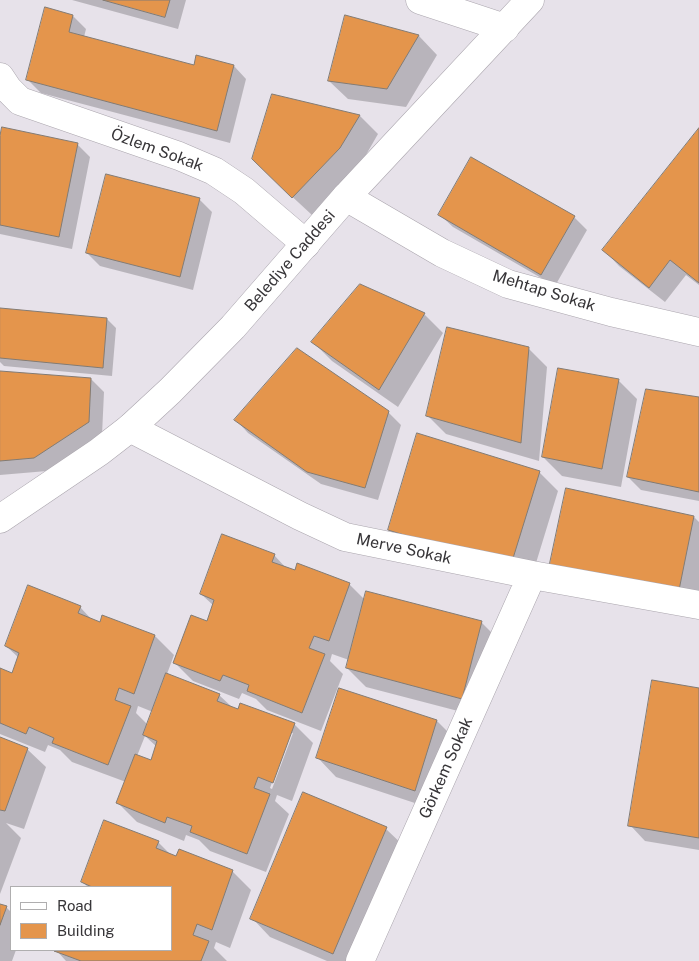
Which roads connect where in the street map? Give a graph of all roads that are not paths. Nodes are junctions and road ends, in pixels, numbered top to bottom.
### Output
1 (420, 0) edge
2 (530, 0) edge
3 (505, 28) junction
4 (0, 76) edge
5 (346, 197) junction
6 (306, 244) junction
7 (699, 332) edge
8 (130, 428) junction
9 (29, 498) junction
10 (0, 509) edge
11 (0, 519) edge
12 (532, 575) junction
13 (699, 605) edge
14 (360, 961) edge

1 - 3 street
2 - 3 street, Belediye Caddesi
3 - 5 street, Belediye Caddesi
4 - 6 street, Özlem Sokak
5 - 6 street, Belediye Caddesi
5 - 7 street, Mehtap Sokak
6 - 8 street, Belediye Caddesi
8 - 9 street, Belediye Caddesi
8 - 12 street, Merve Sokak
9 - 10 street, Belediye Caddesi
9 - 11 street, Belediye Caddesi
12 - 13 street, Merve Sokak
12 - 14 street, Görkem Sokak

